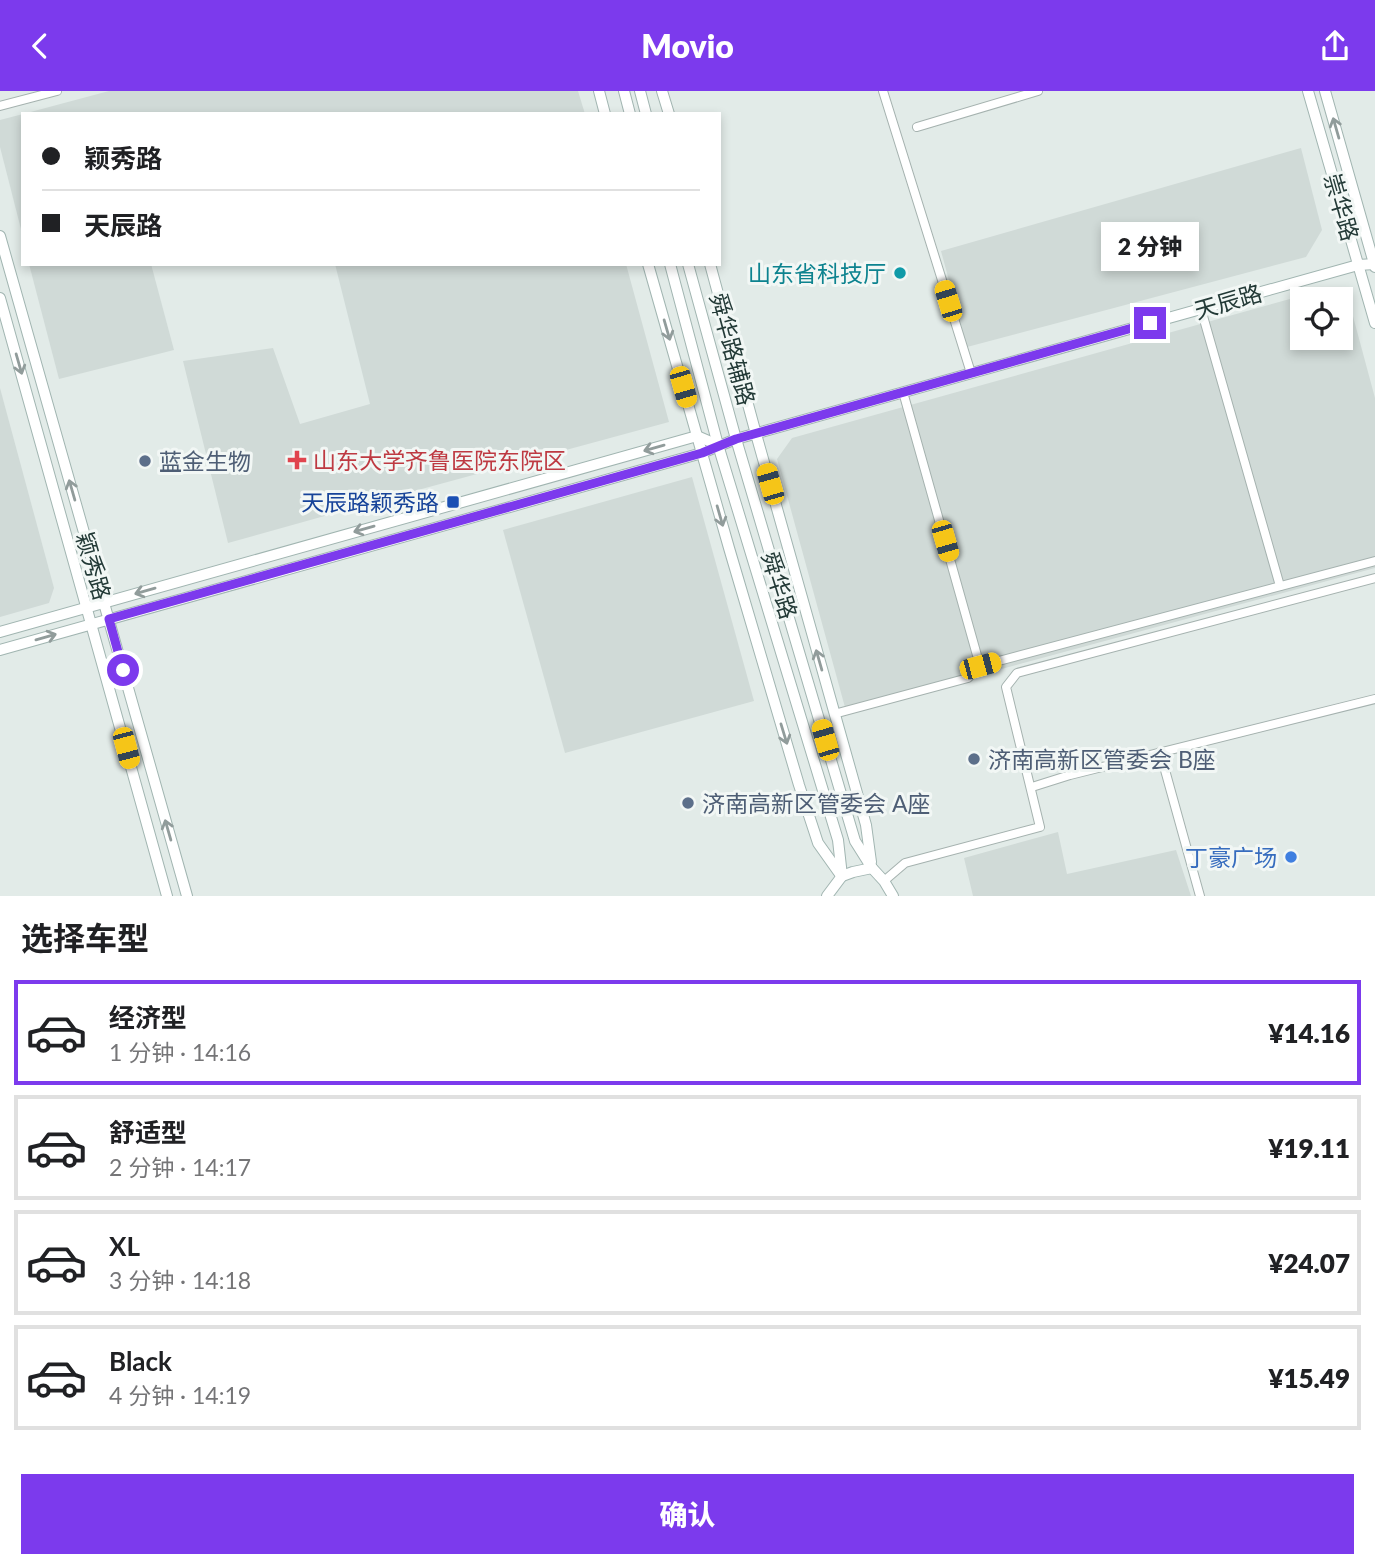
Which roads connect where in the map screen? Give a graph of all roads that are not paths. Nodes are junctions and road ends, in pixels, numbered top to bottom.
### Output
1 (57, 91) edge
2 (599, 91) edge
3 (624, 91) edge
4 (640, 91) edge
5 (662, 91) edge
6 (883, 91) edge
7 (1038, 91) edge
8 (1308, 91) edge
9 (1325, 91) edge
10 (0, 106) edge
11 (604, 112) edge
12 (629, 112) edge
13 (645, 112) edge
14 (668, 112) edge
15 (918, 127) dead end
16 (0, 236) edge
17 (1359, 265) junction
18 (1375, 265) edge
19 (649, 266) edge
20 (671, 266) edge
21 (689, 266) edge
22 (711, 266) edge
23 (0, 298) edge
24 (1201, 309) junction
25 (1375, 323) edge
26 (971, 373) junction
27 (903, 392) junction
28 (756, 433) junction
29 (697, 436) junction
30 (736, 439) junction
31 (718, 445) junction
32 (701, 452) junction
33 (1375, 561) edge
34 (1375, 578) edge
35 (1280, 586) junction
36 (104, 602) junction
37 (87, 607) junction
38 (109, 619) junction
39 (92, 624) junction
40 (0, 632) edge
41 (0, 650) edge
42 (980, 666) junction
43 (1375, 699) edge
44 (834, 713) junction
45 (1160, 752) junction
46 (1032, 787) junction
47 (872, 869) junction
48 (842, 876) junction
49 (884, 881) junction
50 (167, 896) edge
51 (187, 896) edge
52 (827, 896) edge
53 (893, 896) edge
54 (1200, 896) edge

1 - 10 street
2 - 11 main road
3 - 12 main road
4 - 13 main road
5 - 14 main road
6 - 26 street
7 - 15 street
8 - 17 main road, 崇华路
18 -> 9 main road, 崇华路
36 -> 16 main road, 颖秀路
17 - 18 main road, 天辰路
17 - 24 main road, 天辰路
17 - 25 main road, 崇华路
19 -> 29 main road
20 - 31 main road, 舜华路
21 - 30 main road, 舜华路
22 - 28 main road, 舜华路辅路
23 -> 37 main road, 颖秀路
24 - 26 main road, 天辰路
24 - 35 street
26 - 27 main road, 天辰路
27 - 28 main road, 天辰路
27 - 42 street
28 - 30 main road, 天辰路
44 -> 28 main road, 舜华路辅路
29 - 31 main road
29 - 32 main road
29 -> 36 main road
30 - 31 main road, 天辰路
30 - 47 main road, 舜华路
31 - 32 main road, 天辰路
31 - 48 main road, 舜华路
32 - 38 main road, 天辰路
32 -> 48 main road
33 - 35 street
34 - 46 street
35 - 42 street
36 - 37 main road
36 - 38 main road, 颖秀路
37 - 39 main road, 颖秀路
37 - 40 main road
38 - 39 main road, 天辰路
51 -> 38 main road, 颖秀路
41 -> 39 main road, 天辰路
39 - 50 main road, 颖秀路
42 - 44 street
43 - 45 street
44 - 47 main road, 舜华路辅路
45 - 46 street
45 - 54 street
46 - 49 street
47 - 48 main road
47 - 49 main road, 舜华路
48 - 52 main road
49 - 53 main road, 舜华路

